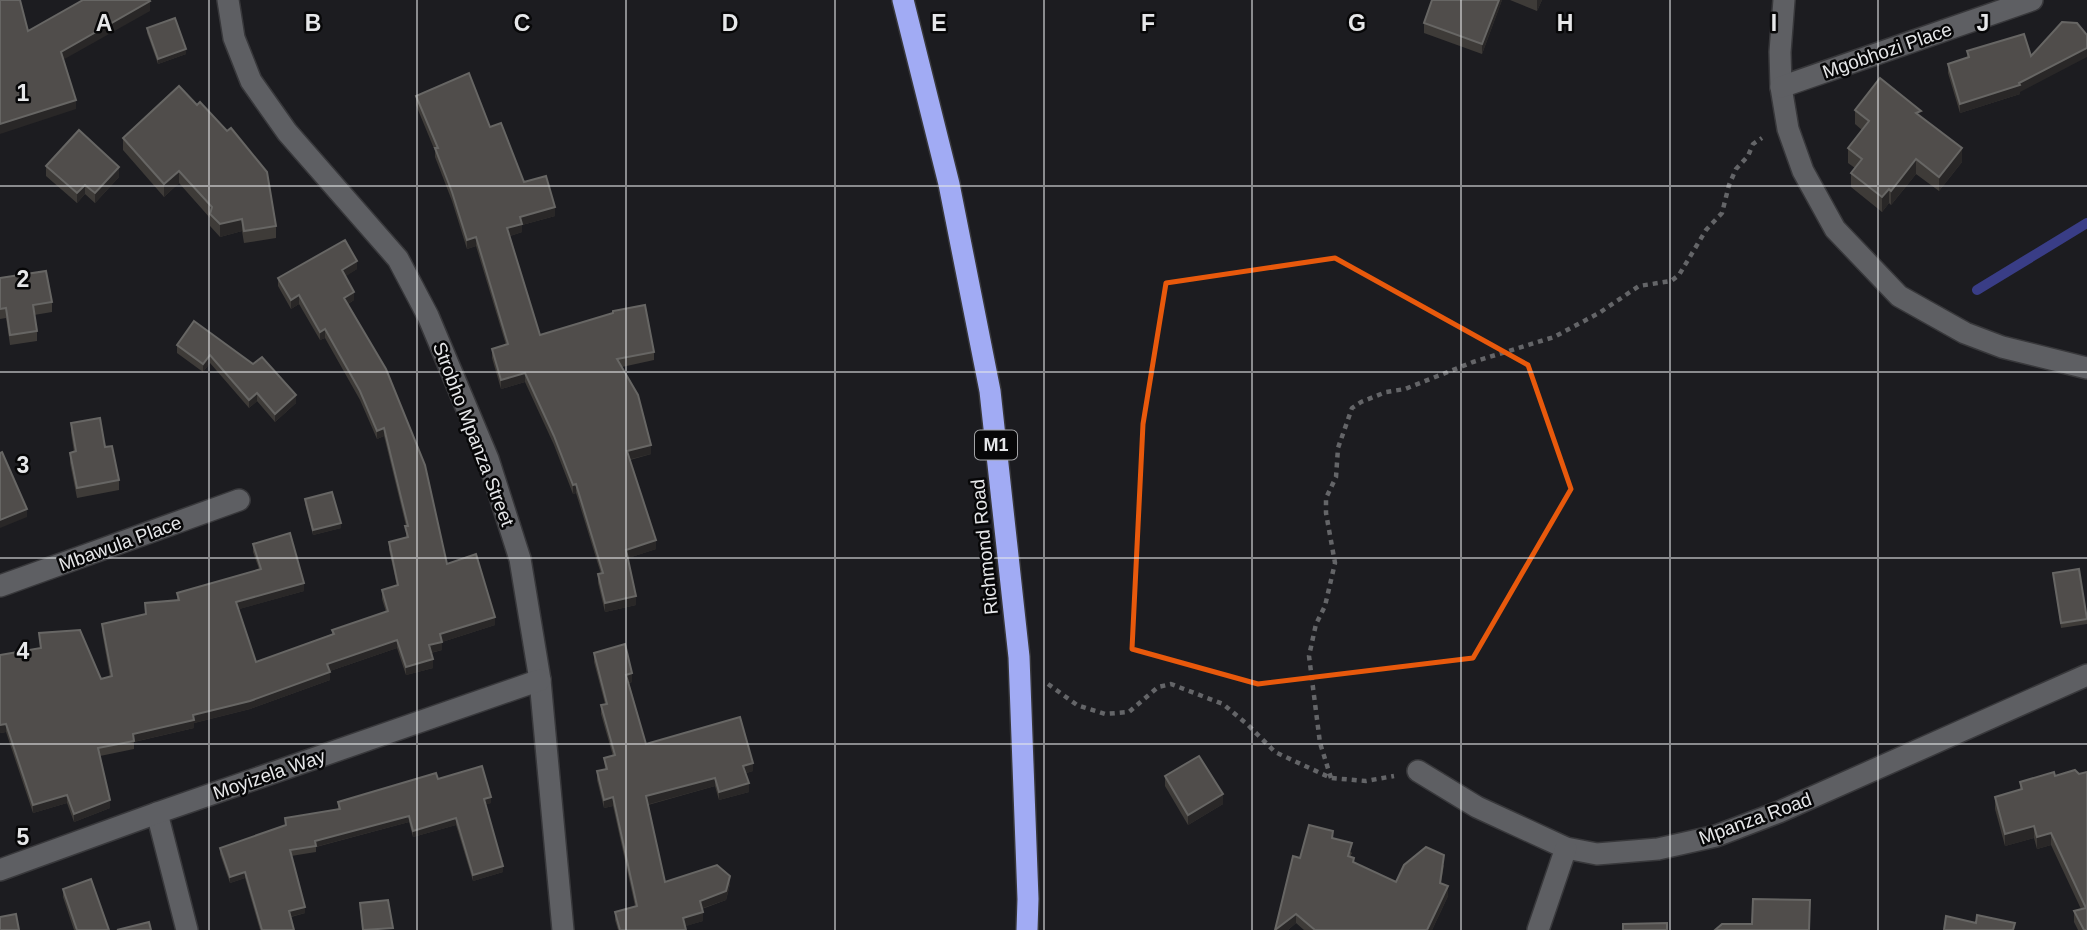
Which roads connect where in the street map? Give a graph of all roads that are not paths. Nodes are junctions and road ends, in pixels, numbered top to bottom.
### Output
1 (228, 0) edge
2 (903, 0) edge
3 (1784, 0) edge
4 (2032, 0) edge
5 (1781, 87) junction
6 (2087, 368) edge
7 (239, 500) dead end
8 (0, 586) edge
9 (2087, 675) edge
10 (540, 680) junction
11 (1418, 771) road end
12 (157, 813) junction
13 (1566, 848) junction
14 (0, 870) edge
15 (187, 930) edge
16 (563, 930) edge
17 (1027, 930) edge
18 (1538, 930) edge

1 - 10 street, Strobho Mpanza Street
2 - 17 highway, Richmond Road / M1
3 - 5 street
4 - 5 street, Mgobhozi Place
5 - 6 street
7 - 8 street, Mbawula Place
9 - 13 street, Mpanza Road
10 - 12 street, Moyizela Way
10 - 16 street, Strobho Mpanza Street
11 - 13 street, Mpanza Road
12 - 14 street, Moyizela Way
12 - 15 street
13 - 18 street

